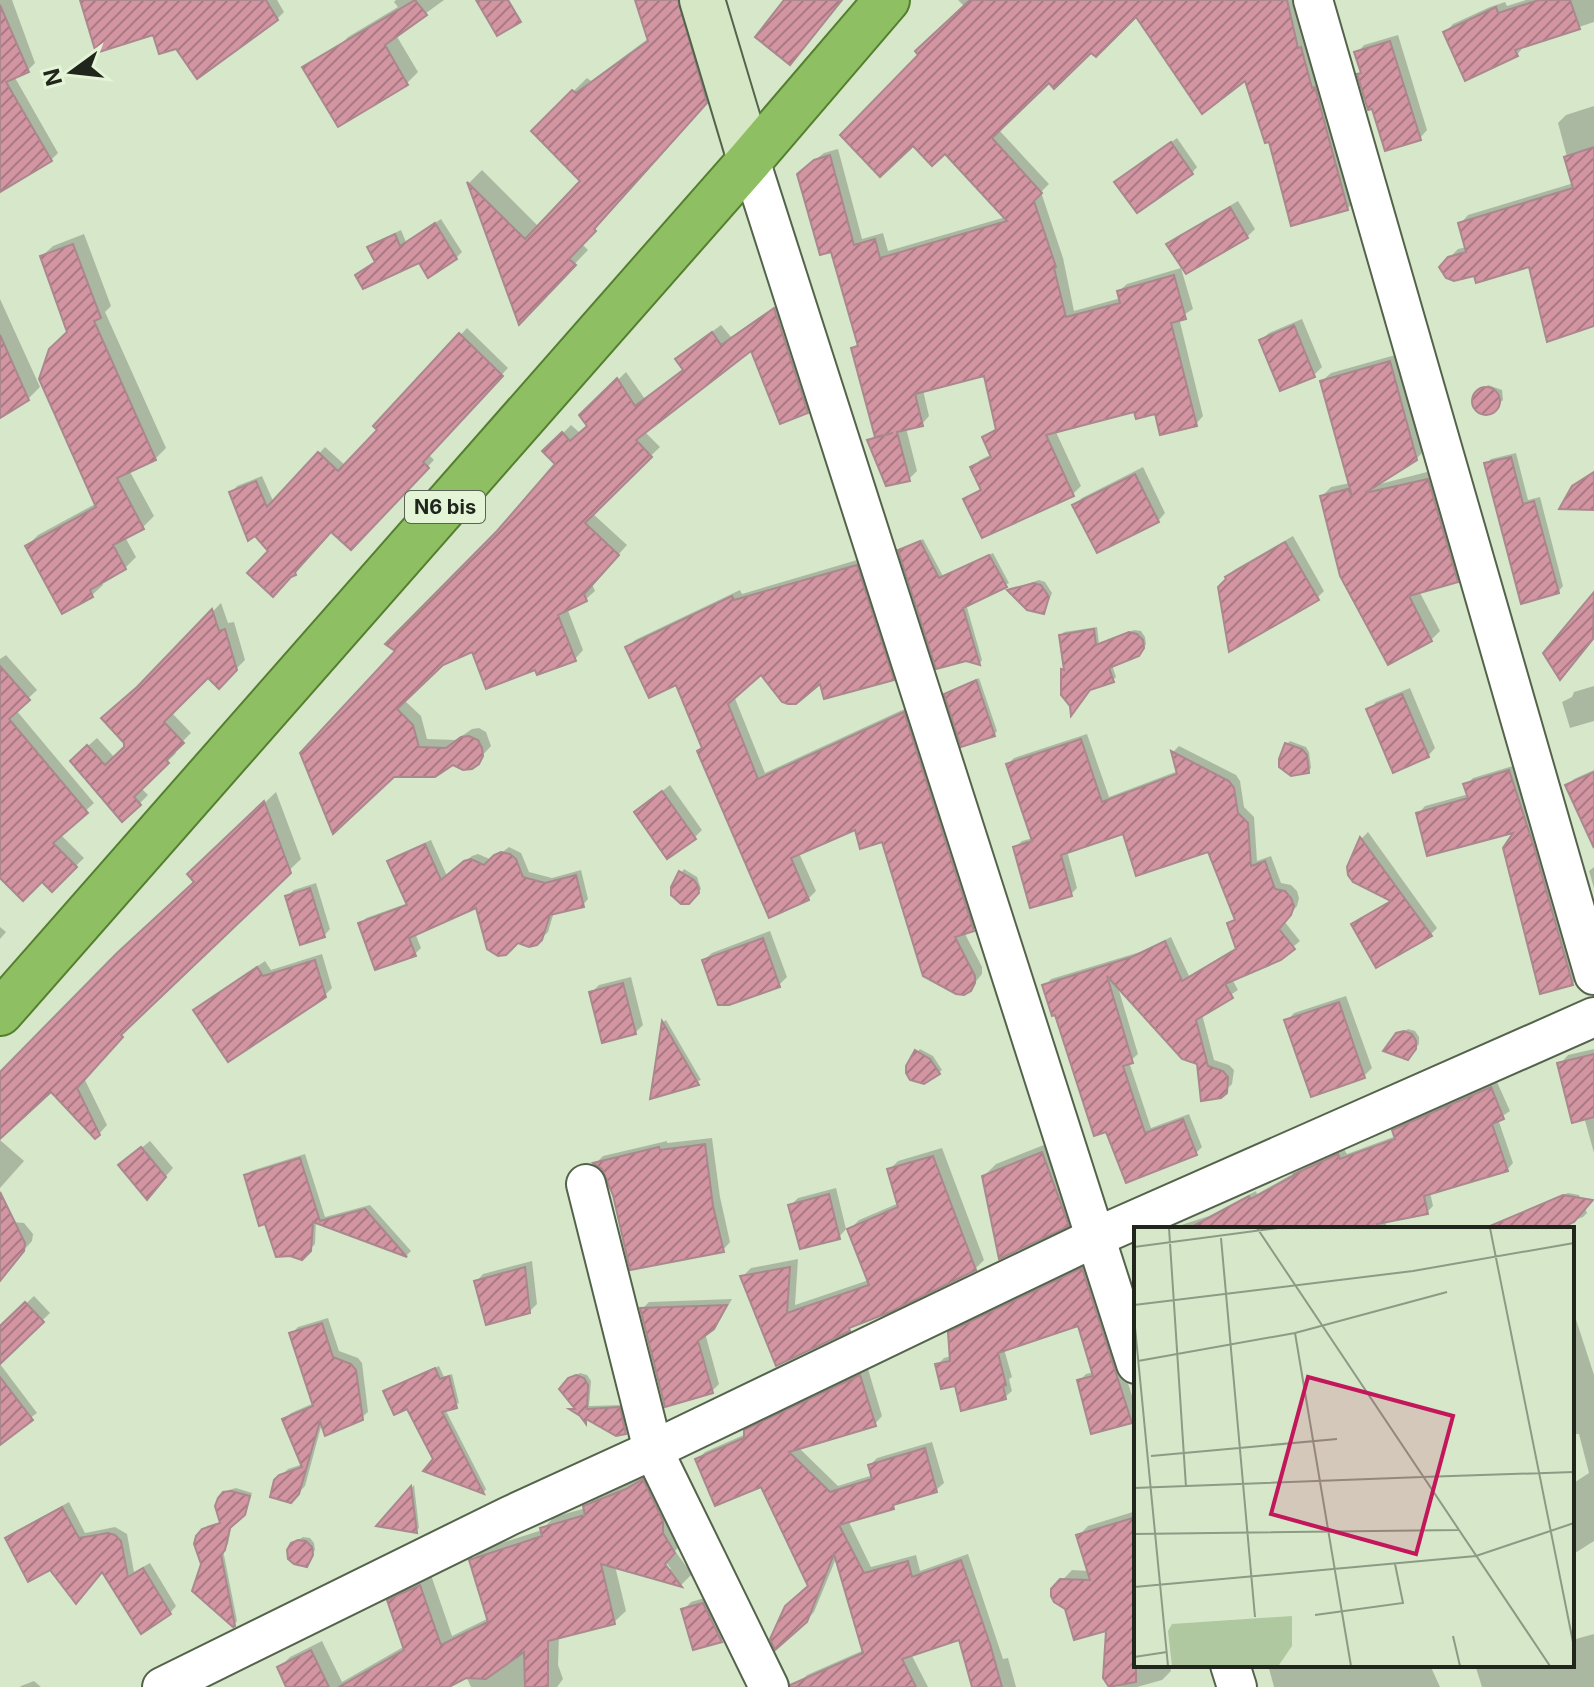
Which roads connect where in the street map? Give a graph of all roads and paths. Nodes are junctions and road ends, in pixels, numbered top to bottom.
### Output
1 (702, 0) edge
2 (887, 0) edge
3 (1313, 0) edge
4 (750, 160) junction
5 (1594, 975) edge
6 (0, 1013) edge
7 (1594, 1017) edge
8 (586, 1184) dead end
9 (1096, 1237) junction
10 (1134, 1358) edge
11 (653, 1450) junction
12 (1231, 1667) edge
13 (162, 1687) edge
14 (769, 1687) edge
15 (1237, 1687) edge

1 - 4 main road
2 - 4 highway, N6 bis
3 - 5 street
4 - 6 highway, N6 bis
4 - 9 street
7 - 9 street
8 - 11 street
9 - 10 street
9 - 11 street
11 - 13 street
11 - 14 street
12 - 15 street

